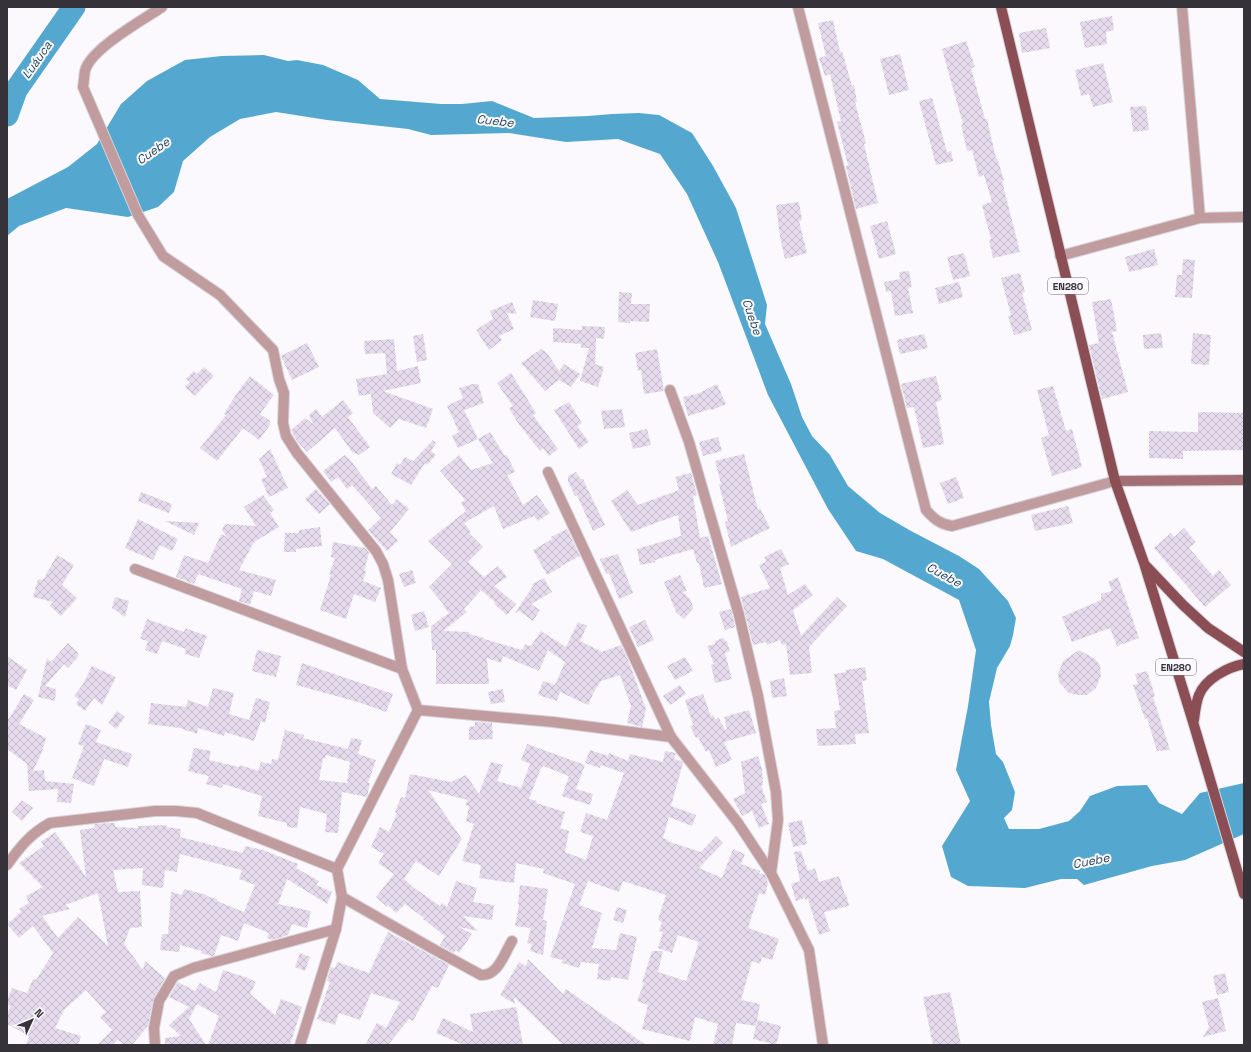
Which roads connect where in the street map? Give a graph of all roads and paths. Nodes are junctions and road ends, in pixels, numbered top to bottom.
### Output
1 (162, 7) edge
2 (798, 7) edge
3 (1000, 7) edge
4 (1182, 7) edge
5 (1244, 217) edge
6 (1200, 218) junction
7 (1060, 256) junction
8 (670, 390) dead end
9 (548, 472) dead end
10 (1244, 480) edge
11 (1115, 481) junction
12 (1144, 563) junction
13 (135, 568) dead end
14 (1244, 652) edge
15 (1244, 664) edge
16 (402, 668) junction
17 (418, 710) junction
18 (1193, 722) junction
19 (671, 736) junction
20 (7, 865) edge
21 (337, 869) junction
22 (772, 873) junction
23 (1244, 894) edge
24 (342, 897) junction
25 (336, 929) junction
26 (512, 941) dead end
27 (155, 1045) edge
28 (300, 1045) edge
29 (823, 1045) edge

1 - 16 street
2 - 11 street
3 - 7 main road, EN280
4 - 6 street
5 - 6 street
6 - 7 street
7 - 11 main road, EN280
8 - 22 street
9 - 19 street
10 - 11 main road
11 - 12 main road, EN280
12 - 14 main road, EN280
12 - 18 main road, EN280
13 - 16 street
15 - 18 main road
16 - 17 street
17 - 19 street
17 - 21 street
18 - 23 main road, EN280
19 - 22 street
20 - 21 street
21 - 24 street
22 - 29 street
24 - 25 street
24 - 26 street
25 - 27 street
25 - 28 street

